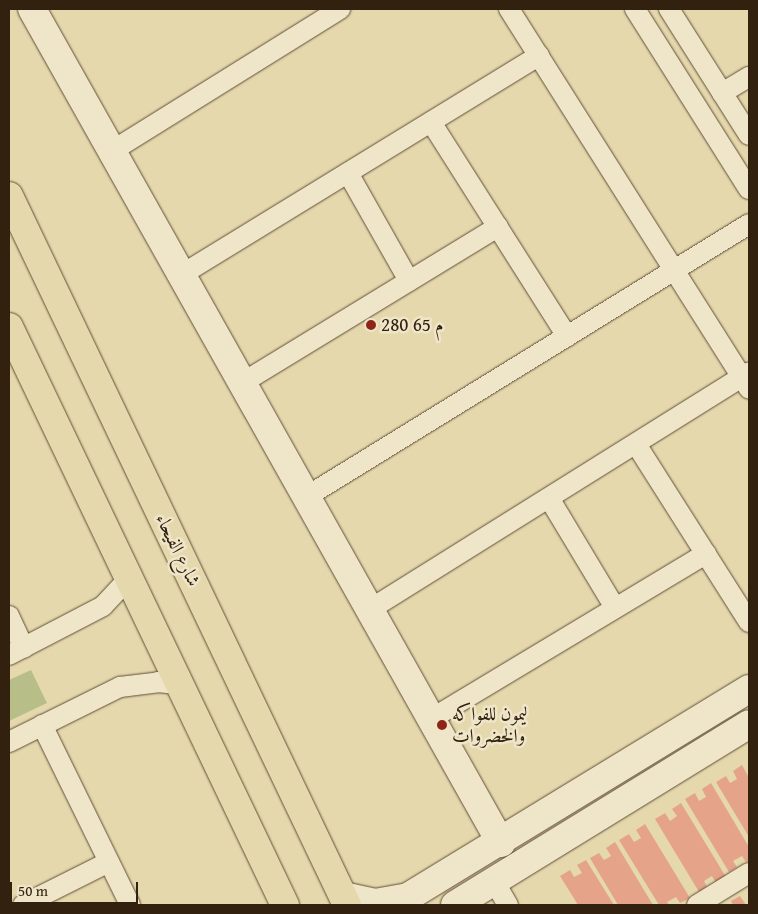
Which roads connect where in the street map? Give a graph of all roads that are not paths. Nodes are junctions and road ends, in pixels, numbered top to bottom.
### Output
1 (32, 9) edge
2 (340, 9) edge
3 (509, 9) edge
4 (636, 9) edge
5 (668, 9) edge
6 (538, 56) junction
7 (749, 77) edge
8 (722, 93) junction
9 (431, 122) junction
10 (749, 135) edge
11 (112, 151) junction
12 (348, 173) junction
13 (749, 189) edge
14 (9, 196) edge
15 (749, 224) edge
16 (498, 227) junction
17 (674, 270) junction
18 (182, 275) junction
19 (409, 281) junction
20 (9, 327) edge
21 (567, 336) junction
22 (747, 379) edge
23 (242, 383) junction
24 (636, 444) junction
25 (306, 497) junction
26 (549, 498) junction
27 (706, 554) junction
28 (129, 578) junction
29 (615, 608) junction
30 (369, 610) junction
31 (9, 616) edge
32 (749, 622) edge
33 (17, 651) edge
34 (177, 684) junction
35 (749, 689) edge
36 (431, 720) junction
37 (749, 724) edge
38 (42, 725) junction
39 (687, 728) junction
40 (9, 742) edge
41 (702, 753) junction
42 (501, 843) junction
43 (109, 862) junction
44 (749, 873) edge
45 (494, 881) junction
46 (345, 901) edge
47 (22, 905) edge
48 (130, 905) edge
49 (285, 905) edge
50 (455, 905) edge
51 (508, 905) edge
52 (697, 905) edge

1 - 11 street
2 - 11 street
3 - 6 street
4 - 13 street
5 - 8 street
6 - 9 street
6 - 17 street
7 - 8 street
8 - 10 street
9 - 12 street
9 - 16 street
11 - 18 street
12 - 18 street
12 - 19 street
14 - 46 highway, شارع الفيحاء
15 - 17 street
16 - 19 street
16 - 21 street
17 - 21 street
17 - 22 street
18 - 23 street
19 - 23 street
20 - 28 highway
21 - 25 street
22 - 24 street
23 - 25 street
24 - 26 street
24 - 27 street
25 - 30 street
26 - 29 street
26 - 30 street
27 - 29 street
27 - 32 street
28 - 33 street
28 - 34 highway
29 - 36 street
30 - 36 street
31 - 33 street
34 - 38 street
34 - 49 highway
35 - 39 street
36 - 42 street
37 - 41 street
38 - 40 street
38 - 43 street
39 - 41 street
39 - 42 street
41 - 45 street
42 - 46 street
43 - 47 street
43 - 48 street
44 - 52 street
45 - 50 street
45 - 51 street

